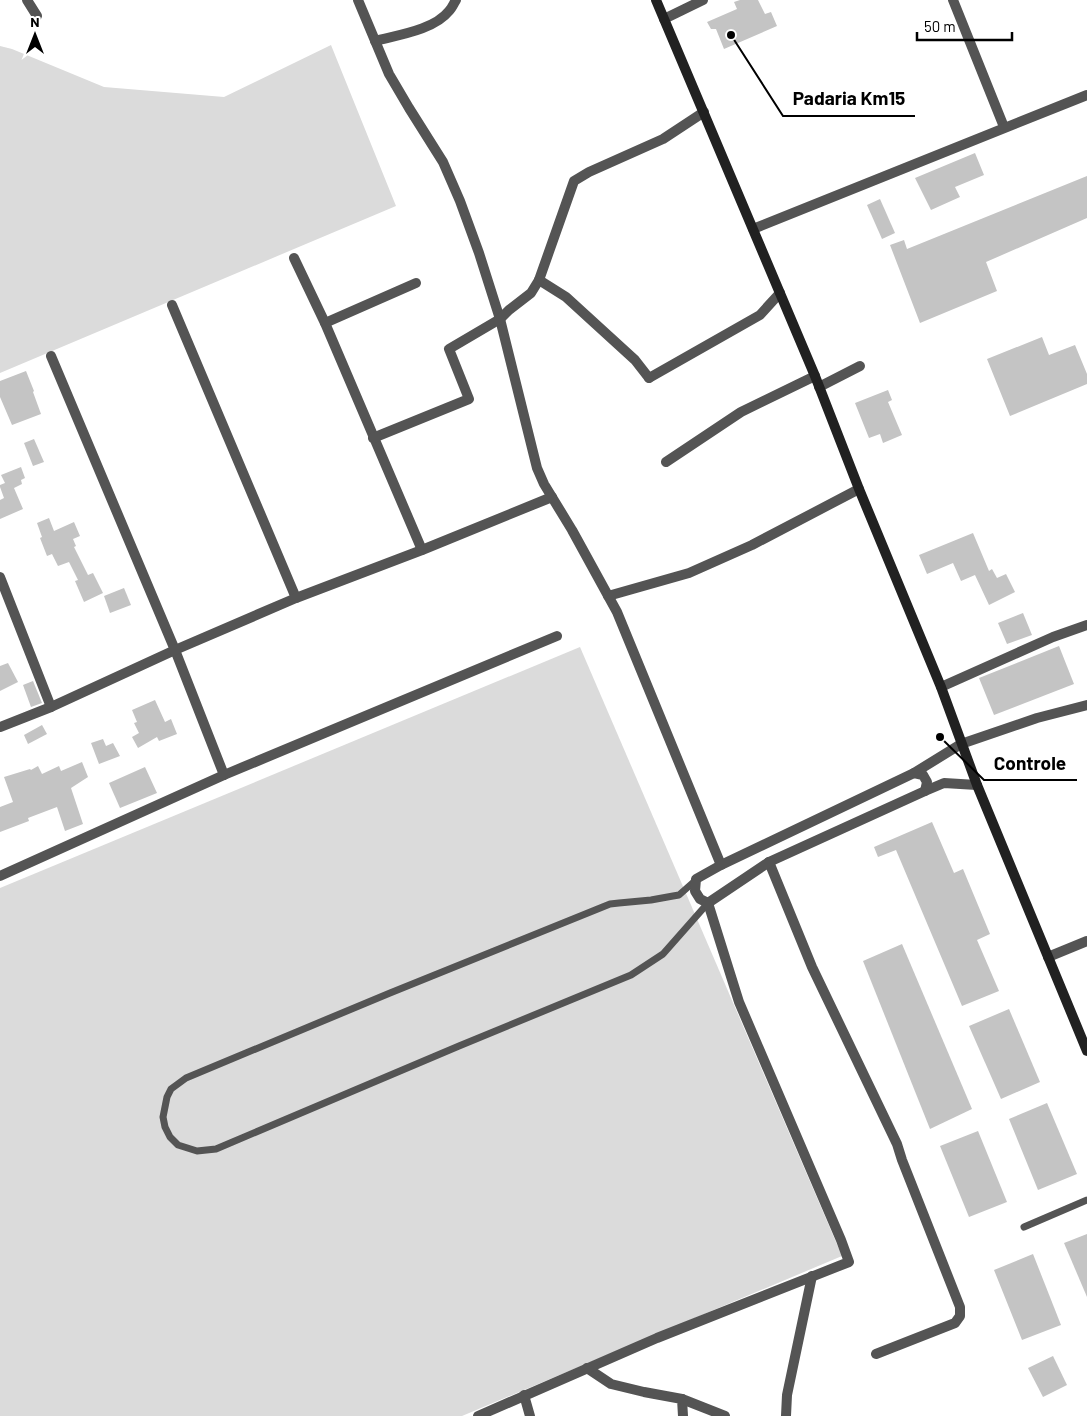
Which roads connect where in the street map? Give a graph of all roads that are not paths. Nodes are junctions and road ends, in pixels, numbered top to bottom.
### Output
1 (28, 0) edge
2 (358, 0) edge
3 (456, 0) edge
4 (656, 0) edge
5 (703, 0) edge
6 (953, 0) edge
7 (37, 16) dead end
8 (664, 18) junction
9 (376, 41) junction
10 (1087, 95) edge
11 (704, 112) junction
12 (1004, 127) junction
13 (753, 229) junction
14 (294, 258) dead end
15 (539, 280) junction
16 (416, 283) dead end
17 (780, 293) junction
18 (172, 305) dead end
19 (500, 319) junction
20 (325, 323) junction
21 (51, 356) dead end
22 (860, 366) dead end
23 (815, 376) junction
24 (819, 387) junction
25 (373, 438) junction
26 (666, 462) dead end
27 (859, 488) junction
28 (552, 497) junction
29 (422, 550) junction
30 (0, 577) edge
31 (608, 596) junction
32 (296, 598) junction
33 (1087, 625) edge
34 (557, 636) dead end
35 (175, 650) junction
36 (941, 688) junction
37 (1087, 705) edge
38 (51, 707) junction
39 (0, 727) edge
40 (961, 744) junction
41 (914, 773) junction
42 (224, 775) junction
43 (977, 785) junction
44 (925, 791) junction
45 (769, 862) junction
46 (721, 865) junction
47 (0, 876) edge
48 (696, 879) junction
49 (708, 903) junction
50 (1087, 941) edge
51 (1048, 957) junction
52 (1087, 1051) edge
53 (1087, 1200) edge
54 (1024, 1227) dead end
55 (812, 1276) junction
56 (876, 1354) dead end
57 (587, 1368) junction
58 (524, 1395) junction
59 (682, 1399) junction
60 (478, 1416) edge
61 (530, 1416) edge
62 (683, 1416) edge
63 (725, 1416) edge
64 (786, 1416) edge

1 - 7 street
2 - 9 street
3 - 9 street
4 - 8 main road
5 - 8 street
6 - 12 street
8 - 11 main road
9 - 19 street
10 - 12 street
11 - 13 main road
11 - 15 street
12 - 13 street
13 - 17 main road
14 - 20 street
15 - 17 street
15 - 19 street
16 - 20 street
17 - 23 main road
18 - 32 street
19 - 25 street
19 - 28 street
20 - 25 street
21 - 35 street
22 - 24 street
23 - 24 main road
23 - 26 street
24 - 27 main road
25 - 29 street
27 - 31 street
27 - 36 main road
28 - 29 street
28 - 31 street
29 - 32 street
30 - 38 street
31 - 46 street
32 - 35 street
33 - 36 street
34 - 42 street
35 - 38 street
35 - 42 street
36 - 40 main road
37 - 40 street
38 - 39 street
40 - 41 street
40 - 43 main road
41 - 44 street
41 - 46 street
42 - 47 street
43 - 44 street
43 - 51 main road
44 - 45 street
45 - 49 street
45 - 56 street
46 - 48 street
48 - 49 street
48 - 49 lane
49 - 55 street
50 - 51 street
51 - 52 main road
53 - 54 lane
55 - 57 street
55 - 64 street
57 - 58 street
57 - 59 street
58 - 60 street
58 - 61 street
59 - 62 street
59 - 63 street

